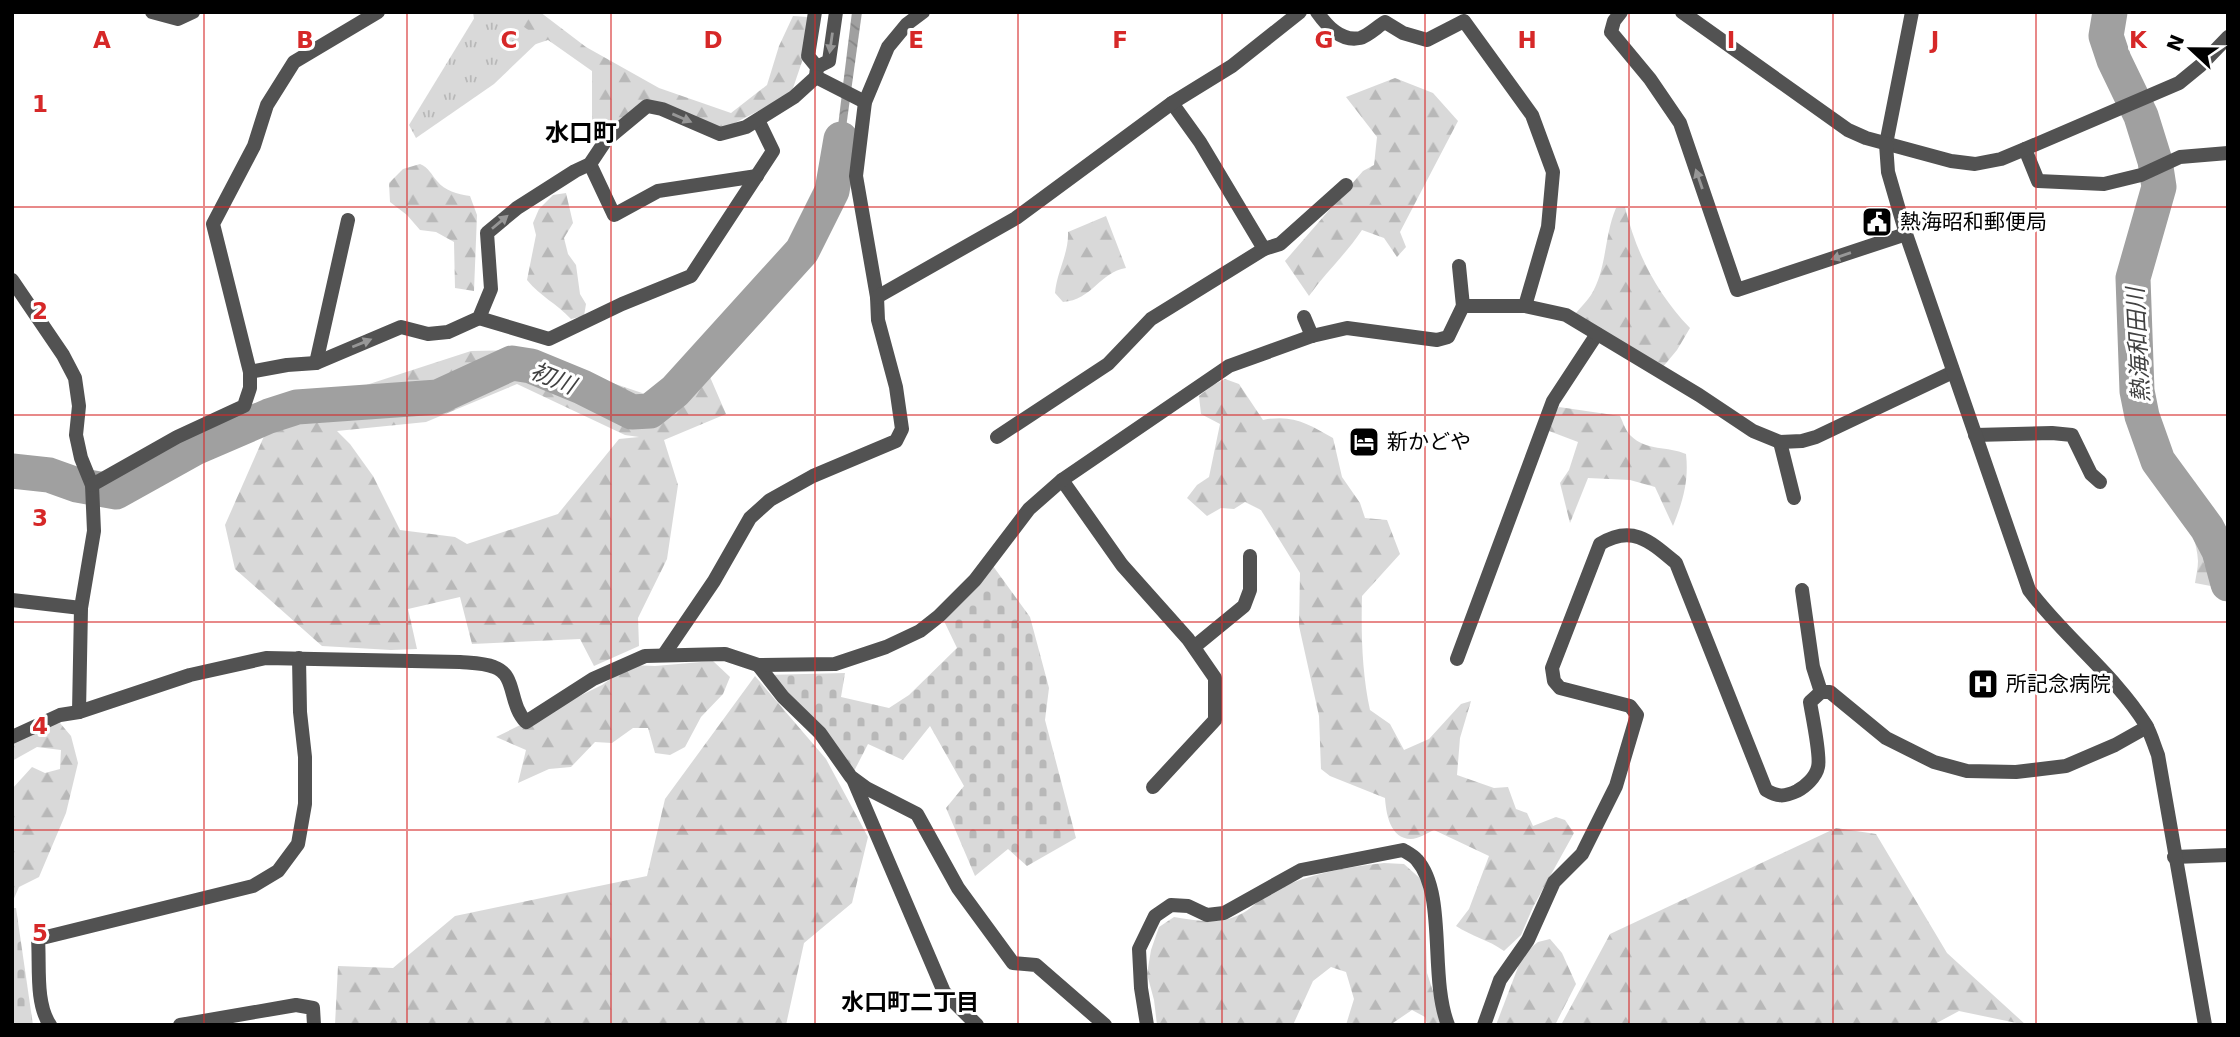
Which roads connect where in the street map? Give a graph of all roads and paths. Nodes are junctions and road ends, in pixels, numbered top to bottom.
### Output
1 (152, 12) edge
2 (193, 12) edge
3 (378, 12) edge
4 (923, 12) edge
5 (1317, 12) edge
6 (1621, 12) edge
7 (1912, 12) edge
8 (1686, 13) edge
9 (815, 14) edge
10 (1292, 14) edge
11 (835, 15) edge
12 (2228, 37) edge
13 (816, 72) junction
14 (862, 101) junction
15 (1172, 103) junction
16 (758, 120) junction
17 (1885, 144) junction
18 (2025, 149) junction
19 (2228, 153) edge
20 (590, 164) junction
21 (757, 176) junction
22 (1346, 185) dead end
23 (348, 220) dead end
24 (1906, 234) junction
25 (1264, 250) junction
26 (1459, 266) dead end
27 (12, 281) edge
28 (877, 297) junction
29 (1463, 306) junction
30 (1525, 306) junction
31 (1304, 317) dead end
32 (479, 318) junction
33 (1597, 334) junction
34 (1312, 336) junction
35 (316, 363) junction
36 (250, 372) junction
37 (1953, 372) junction
38 (1975, 435) junction
39 (997, 437) dead end
40 (1780, 442) junction
41 (1062, 480) junction
42 (2100, 482) dead end
43 (92, 485) junction
44 (1794, 498) dead end
45 (1250, 556) dead end
46 (1802, 590) dead end
47 (12, 600) edge
48 (81, 608) junction
49 (1194, 646) junction
50 (665, 653) junction
51 (299, 658) junction
52 (1457, 659) dead end
53 (758, 665) junction
54 (1821, 692) junction
55 (79, 712) junction
56 (2147, 727) junction
57 (12, 737) edge
58 (851, 776) junction
59 (1153, 787) dead end
60 (2228, 855) edge
61 (2174, 857) junction
62 (50, 1025) edge
63 (180, 1025) edge
64 (314, 1025) edge
65 (978, 1025) edge
66 (1105, 1025) edge
67 (1147, 1025) edge
68 (1448, 1025) edge
69 (1484, 1025) edge
70 (2205, 1025) edge

1 - 2 street
3 - 36 street
4 - 14 street
5 - 30 street
24 -> 6 street
7 - 17 street
8 - 17 street
9 - 11 street
9 - 13 street
10 - 15 street
11 -> 13 street
12 - 18 street
13 - 14 street
13 - 16 street
14 - 28 street
15 - 25 street
15 - 28 street
20 -> 16 street
16 - 21 street
17 - 18 street
17 - 24 street
18 - 19 street
20 - 21 street
32 -> 20 street
21 - 32 street
22 - 25 street
23 - 35 street
24 - 37 street
25 - 39 street
26 - 29 street
27 - 43 street
28 - 50 street
29 - 30 street
29 - 34 street
30 - 33 street
31 - 34 street
35 -> 32 street
33 - 40 street
33 - 52 street
34 - 41 street
35 - 36 street
36 - 43 street
37 - 38 street
37 - 40 street
38 - 42 street
38 - 56 street
40 - 44 street
41 - 49 street
41 - 53 street
43 - 48 street
45 - 49 street
46 - 54 street
47 - 48 street
48 - 55 street
49 - 59 street
50 - 51 street
50 - 53 street
51 - 55 street
51 - 62 street
53 - 58 street
54 - 56 street
54 - 69 street
55 - 57 street
56 - 61 street
58 - 65 street
58 - 66 street
60 - 61 street
61 - 70 street
63 - 64 street
67 - 68 street

